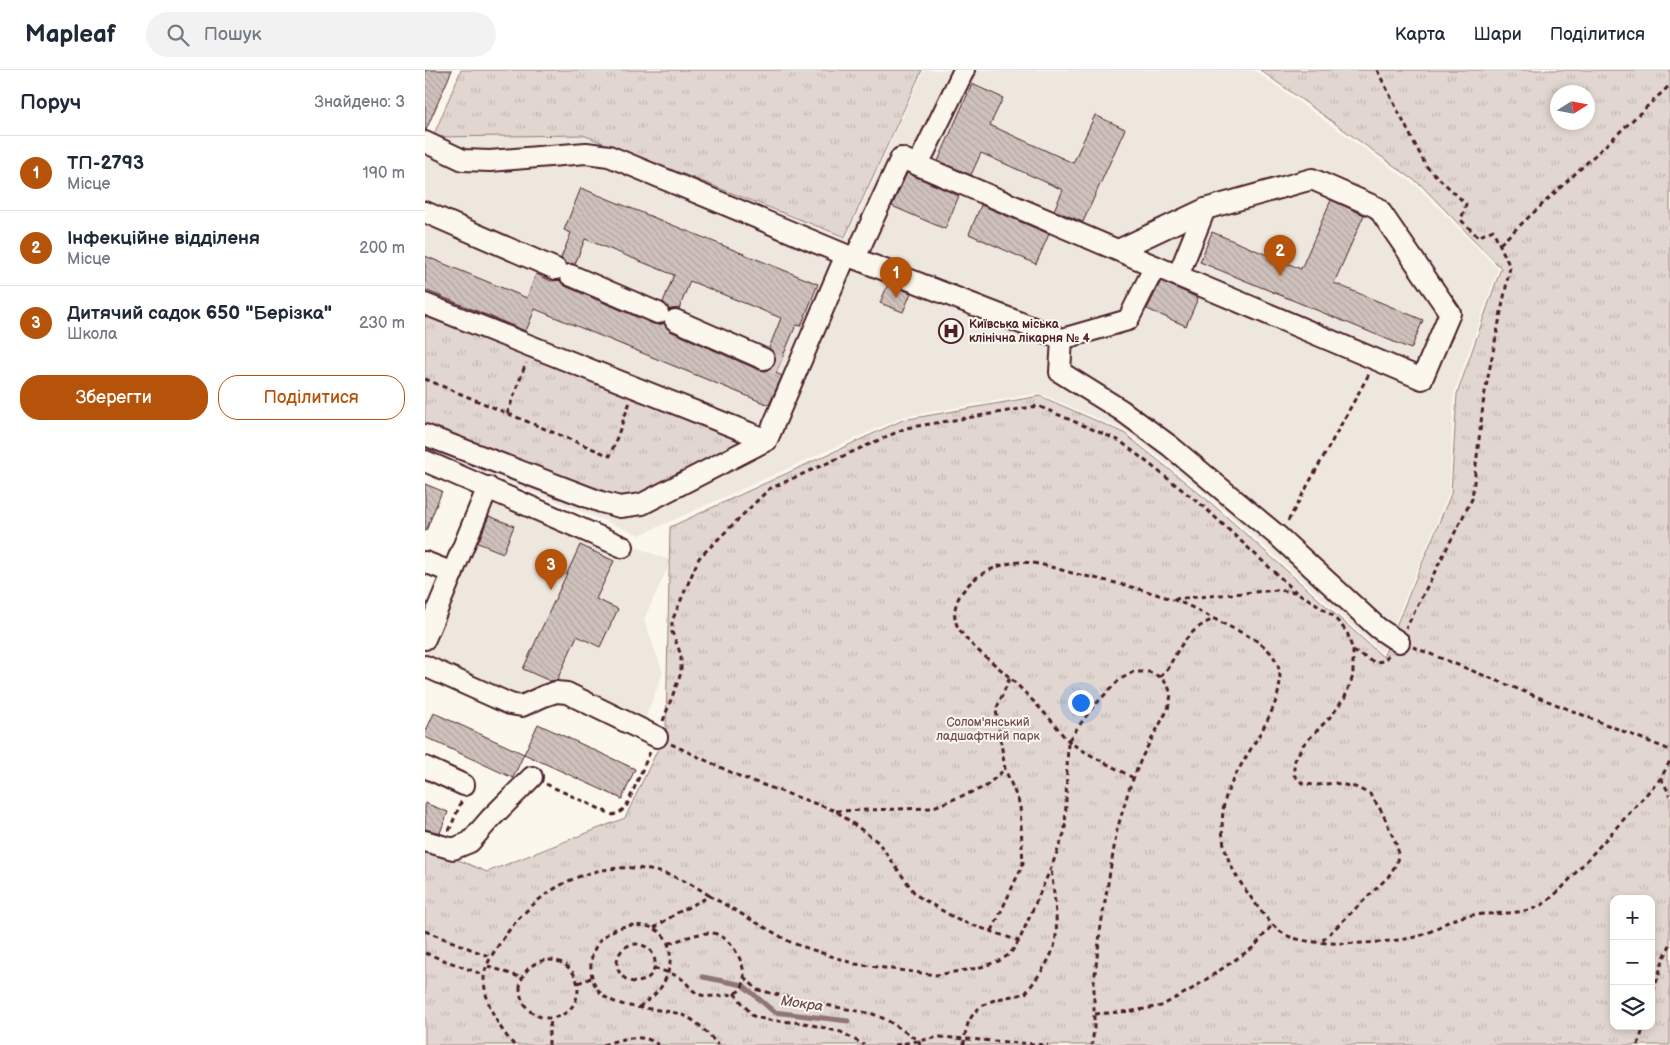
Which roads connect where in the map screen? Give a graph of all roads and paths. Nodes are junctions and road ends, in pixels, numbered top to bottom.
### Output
1 (964, 70) edge
2 (1377, 70) edge
3 (1670, 85) edge
4 (425, 142) edge
5 (918, 165) junction
6 (1205, 209) junction
7 (425, 212) edge
8 (1500, 244) junction
9 (1118, 250) junction
10 (851, 257) junction
11 (1155, 266) junction
12 (1178, 276) junction
13 (425, 304) edge
14 (1062, 338) junction
15 (532, 346) junction
16 (1377, 360) junction
17 (780, 366) junction
18 (425, 379) edge
19 (636, 388) junction
20 (507, 414) junction
21 (425, 435) edge
22 (767, 440) junction
23 (425, 461) edge
24 (488, 487) junction
25 (1279, 537) junction
26 (623, 547) dead end
27 (425, 562) edge
28 (453, 573) junction
29 (1295, 592) junction
30 (1173, 600) junction
31 (1214, 619) junction
32 (425, 638) edge
33 (1399, 642) junction
34 (1353, 651) junction
35 (425, 666) edge
36 (1010, 677) junction
37 (1160, 677) junction
38 (657, 737) junction
39 (1068, 741) junction
40 (1670, 750) edge
41 (1670, 761) edge
42 (425, 767) edge
43 (1005, 769) junction
44 (532, 777) joint
45 (1133, 778) junction
46 (1661, 778) junction
47 (464, 785) joint
48 (1670, 795) edge
49 (835, 811) junction
50 (434, 844) edge
51 (1051, 868) junction
52 (710, 896) junction
53 (1273, 924) junction
54 (654, 928) junction
55 (425, 931) edge
56 (992, 932) junction
57 (1019, 941) junction
58 (1321, 942) junction
59 (667, 944) junction
60 (1670, 945) edge
61 (425, 953) edge
62 (491, 957) junction
63 (487, 966) junction
64 (654, 968) junction
65 (667, 972) junction
66 (484, 975) junction
67 (744, 977) junction
68 (522, 978) junction
69 (591, 978) junction
70 (578, 983) junction
71 (1655, 987) edge
72 (734, 993) junction
73 (639, 1007) junction
74 (1095, 1014) junction
75 (552, 1018) junction
76 (1643, 1030) edge
77 (964, 1040) junction
78 (919, 1043) edge
79 (514, 1045) edge
80 (549, 1045) edge
81 (603, 1045) edge
82 (658, 1045) edge
83 (718, 1045) edge
84 (864, 1045) edge
85 (895, 1045) edge
86 (964, 1045) edge
87 (1042, 1045) edge
88 (1048, 1045) edge
89 (1092, 1045) edge
90 (1638, 1045) edge

1 - 5 lane
2 - 8 path
3 - 8 path
4 - 10 lane
5 - 9 lane
5 - 10 lane
6 - 9 lane
6 - 12 lane
6 - 16 lane
7 - 17 lane
8 - 33 path
9 - 11 lane
10 - 14 lane
10 - 17 lane
11 - 12 lane
11 - 14 lane
12 - 16 lane
13 - 15 lane
14 - 25 lane
15 - 19 lane
15 - 20 path
16 - 25 path
17 - 22 lane
18 - 20 path
19 - 20 path
19 - 22 lane
21 - 22 lane
23 - 24 lane
24 - 26 lane
24 - 28 lane
25 - 33 lane
27 - 28 lane
28 - 32 lane
29 - 30 path
29 - 34 path
29 - 38 path
30 - 31 path
30 - 36 path
31 - 37 path
31 - 53 path
33 - 34 path
33 - 40 path
34 - 58 path
35 - 38 lane
36 - 39 path
36 - 43 path
37 - 39 path
37 - 45 path
38 - 44 path
38 - 49 path
39 - 45 path
39 - 51 path
41 - 46 path
42 - 47 lane
43 - 49 path
43 - 56 path
44 - 50 lane
45 - 74 path
46 - 48 path
46 - 58 path
47 - 50 path
49 - 56 path
51 - 57 path
51 - 77 path
52 - 54 path
52 - 57 path
52 - 62 path
53 - 58 path
53 - 74 path
54 - 59 path
54 - 69 path
55 - 62 path
56 - 57 path
59 - 65 path
59 - 67 path
60 - 71 path
61 - 66 path
62 - 63 path
63 - 66 path
63 - 68 path
64 - 64 path
64 - 65 path
65 - 72 path
65 - 73 path
66 - 79 path
67 - 72 path
67 - 78 path
68 - 70 path
68 - 75 path
69 - 70 path
69 - 73 path
70 - 75 path
72 - 84 path
73 - 83 path
74 - 89 path
75 - 80 path
76 - 90 path
77 - 78 path
77 - 86 path
77 - 87 path
78 - 85 path
81 - 82 path
87 - 88 path

